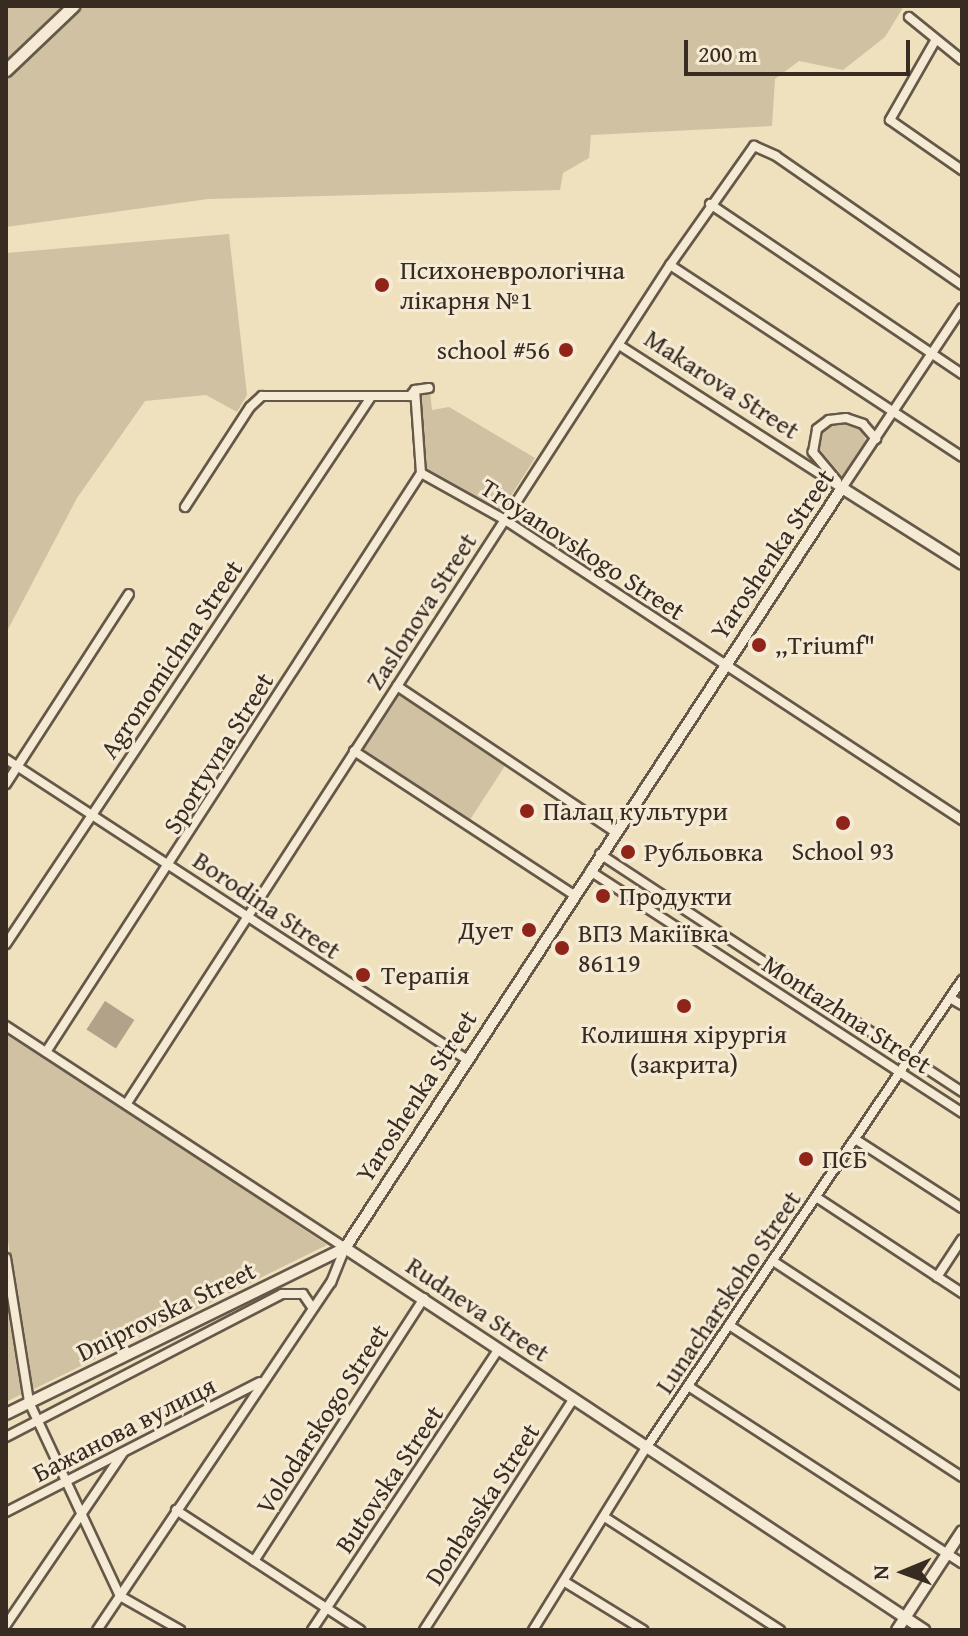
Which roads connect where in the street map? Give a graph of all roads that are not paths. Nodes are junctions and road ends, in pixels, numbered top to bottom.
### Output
1 (73, 6) edge
2 (909, 17) dead end
3 (935, 41) junction
4 (962, 60) edge
5 (6, 70) edge
6 (962, 170) edge
7 (710, 204) junction
8 (670, 265) junction
9 (962, 285) edge
10 (962, 308) edge
11 (619, 345) junction
12 (932, 354) junction
13 (962, 374) edge
14 (429, 388) dead end
15 (415, 390) junction
16 (371, 397) junction
17 (894, 411) junction
18 (876, 439) junction
19 (962, 457) edge
20 (421, 473) junction
21 (842, 488) junction
22 (185, 507) dead end
23 (505, 520) junction
24 (962, 564) edge
25 (129, 594) dead end
26 (725, 664) junction
27 (397, 686) junction
28 (354, 751) junction
29 (6, 759) edge
30 (18, 766) junction
31 (6, 784) edge
32 (91, 814) junction
33 (962, 820) edge
34 (615, 832) junction
35 (600, 854) junction
36 (168, 863) junction
37 (590, 871) junction
38 (574, 895) junction
39 (248, 916) junction
40 (6, 944) edge
41 (962, 980) edge
42 (950, 998) junction
43 (962, 1005) edge
44 (6, 1026) edge
45 (46, 1052) junction
46 (910, 1058) junction
47 (466, 1059) junction
48 (900, 1072) junction
49 (962, 1092) edge
50 (127, 1103) junction
51 (962, 1113) edge
52 (855, 1139) junction
53 (816, 1197) junction
54 (962, 1208) edge
55 (962, 1239) edge
56 (345, 1248) junction
57 (6, 1258) edge
58 (773, 1261) junction
59 (937, 1277) junction
60 (962, 1293) edge
61 (424, 1298) junction
62 (311, 1306) junction
63 (729, 1325) junction
64 (498, 1350) junction
65 (261, 1382) junction
66 (962, 1385) edge
67 (688, 1386) junction
68 (573, 1400) junction
69 (29, 1402) junction
70 (6, 1414) edge
71 (40, 1420) junction
72 (6, 1437) edge
73 (646, 1448) junction
74 (123, 1452) junction
75 (962, 1477) edge
76 (68, 1481) junction
77 (176, 1510) junction
78 (6, 1512) edge
79 (83, 1514) junction
80 (606, 1518) junction
81 (962, 1531) edge
82 (948, 1553) junction
83 (254, 1561) junction
84 (962, 1563) edge
85 (565, 1582) junction
86 (120, 1596) junction
87 (327, 1608) junction
88 (905, 1617) junction
89 (6, 1625) edge
90 (97, 1630) edge
91 (180, 1630) edge
92 (312, 1630) edge
93 (360, 1630) edge
94 (424, 1630) edge
95 (533, 1630) edge
96 (643, 1630) edge
97 (780, 1630) edge
98 (897, 1630) edge
99 (924, 1630) edge

1 - 5 main road
2 - 3 street
3 - 4 street
3 - 6 street
7 - 8 street, Zaslonova Street
7 - 9 street, Zaslonova Street
7 - 12 street
8 - 11 street, Zaslonova Street
8 - 17 street
10 - 12 street, Yaroshenka Street
11 - 21 street, Makarova Street
11 - 23 street, Zaslonova Street
12 - 13 street
12 - 17 street, Yaroshenka Street
14 - 15 street
15 - 16 street
15 - 20 street
16 - 22 street
16 - 32 street, Agronomichna Street
17 - 18 street, Yaroshenka Street
17 - 19 street
18 - 21 street, Yaroshenka Street
18 - 21 street
20 - 23 street, Troyanovskogo Street
20 - 36 street, Sportyvna Street
21 - 24 street, Makarova Street
21 - 26 street, Yaroshenka Street
23 - 26 street, Troyanovskogo Street
23 - 27 street, Zaslonova Street
25 - 30 street
26 - 33 street, Troyanovskogo Street
26 - 34 street, Yaroshenka Street
27 - 28 street, Zaslonova Street
27 - 34 street
28 - 38 street
28 - 39 street, Zaslonova Street
29 - 30 street, Borodina Street
30 - 31 street
30 - 32 street, Borodina Street
32 - 36 street, Borodina Street
32 - 40 street, Agronomichna Street
34 - 35 street, Yaroshenka Street
35 - 37 street, Yaroshenka Street
35 - 46 street, Montazhna Street
36 - 39 street, Borodina Street
36 - 45 street, Sportyvna Street
37 - 38 street, Yaroshenka Street
37 - 48 street, Montazhna Street
38 - 47 street, Yaroshenka Street
39 - 47 street, Borodina Street
39 - 50 street, Zaslonova Street
41 - 42 street, Lunacharskoho Street
42 - 43 street
42 - 46 street, Lunacharskoho Street
44 - 45 street, Rudneva Street
45 - 50 street, Rudneva Street
46 - 48 street, Lunacharskoho Street
46 - 49 street, Montazhna Street
47 - 56 street, Yaroshenka Street
48 - 51 street, Montazhna Street
48 - 52 street, Lunacharskoho Street
50 - 56 street, Rudneva Street
52 - 53 street, Lunacharskoho Street
52 - 54 street
53 - 58 street, Lunacharskoho Street
53 - 59 street
55 - 59 street
56 - 61 street, Rudneva Street
56 - 62 street, Yaroshenka Street
56 - 69 street, Dniprovska Street
57 - 69 street
58 - 63 street, Lunacharskoho Street
58 - 66 street
59 - 60 street
61 - 64 street, Rudneva Street
61 - 83 street, Volodarskogo Street
62 - 65 street, Yaroshenka Street
62 - 71 street
63 - 67 street, Lunacharskoho Street
63 - 75 street
64 - 68 street, Rudneva Street
64 - 87 street, Butovska Street
65 - 74 street, Бажанова вулиця
65 - 77 street, Yaroshenka Street
67 - 73 street, Lunacharskoho Street
67 - 82 street
68 - 73 street, Rudneva Street
68 - 94 street, Donbasska Street
69 - 70 street, Dniprovska Street
69 - 71 street
71 - 72 street
71 - 76 street
73 - 80 street, Lunacharskoho Street
73 - 88 street, Rudneva Street
74 - 76 street, Бажанова вулиця
74 - 79 street
76 - 78 street, Бажанова вулиця
76 - 79 street
77 - 83 street
77 - 86 street, Yaroshenka Street
79 - 86 street
79 - 89 street
80 - 85 street, Lunacharskoho Street
80 - 97 street
81 - 82 street
82 - 84 street
82 - 88 street
83 - 87 street
85 - 95 street, Lunacharskoho Street
85 - 96 street
86 - 90 street, Yaroshenka Street
86 - 91 street
87 - 92 street, Butovska Street
87 - 93 street
88 - 98 street
88 - 99 street, Rudneva Street

